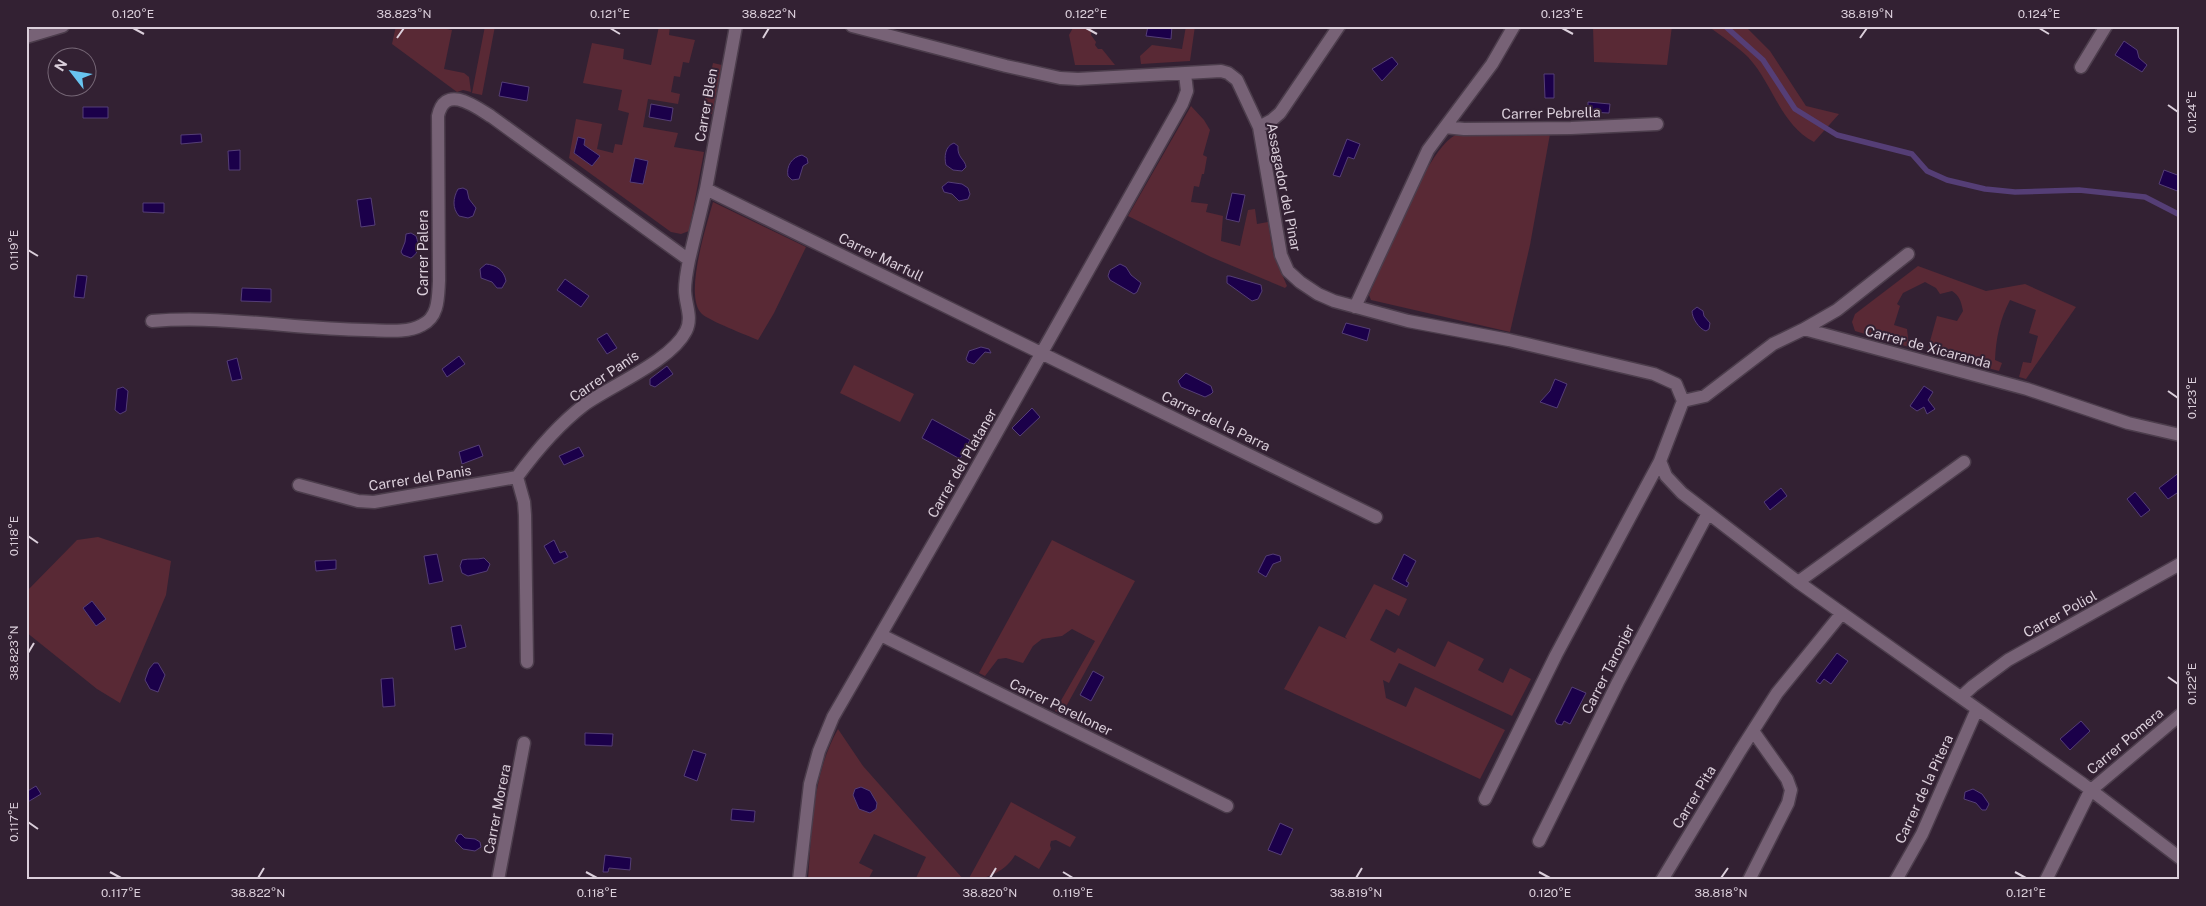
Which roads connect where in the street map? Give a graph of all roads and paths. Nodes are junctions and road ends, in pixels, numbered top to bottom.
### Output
1 (63, 26) edge
2 (736, 26) edge
3 (852, 26) edge
4 (1339, 26) edge
5 (1514, 26) edge
6 (2106, 26) edge
7 (26, 37) edge
8 (2081, 67) dead end
9 (1185, 74) junction
10 (1657, 124) dead end
11 (1259, 127) junction
12 (1445, 127) junction
13 (706, 189) junction
14 (1908, 254) dead end
15 (689, 260) junction
16 (1355, 307) junction
17 (152, 321) dead end
18 (1804, 329) junction
19 (1042, 354) junction
20 (1683, 401) junction
21 (2180, 435) edge
22 (1660, 461) junction
23 (1964, 462) dead end
24 (517, 478) junction
25 (299, 485) dead end
26 (1708, 513) junction
27 (1376, 517) dead end
28 (2180, 564) edge
29 (1798, 582) junction
30 (1842, 613) junction
31 (880, 635) junction
32 (527, 662) dead end
33 (1961, 697) junction
34 (1977, 709) junction
35 (2180, 716) edge
36 (1753, 731) junction
37 (524, 743) dead end
38 (2090, 791) junction
39 (1485, 799) dead end
40 (1227, 806) dead end
41 (1539, 841) dead end
42 (2180, 858) edge
43 (498, 880) edge
44 (799, 880) edge
45 (1662, 880) edge
46 (1748, 880) edge
47 (1896, 880) edge
48 (2046, 880) edge

1 - 7 street
2 - 13 street, Carrer Blen
3 - 9 street, Assagador del Pinar
4 - 11 street
5 - 12 street
6 - 8 street
9 - 11 street, Assagador del Pinar
9 - 19 street, Carrer del Plataner
10 - 12 street, Carrer Pebrella
11 - 16 street, Assagador del Pinar
12 - 16 street
13 - 15 street, Carrer Blen
13 - 19 street, Carrer Marfull
14 - 18 street
15 - 17 street, Carrer Palera
15 - 24 street, Carrer Panís
16 - 20 street, Assagador del Pinar
18 - 20 street
18 - 21 street, Carrer de Xicaranda
19 - 27 street, Carrer del la Parra
19 - 31 street, Carrer del Plataner
20 - 22 street
22 - 26 street
22 - 39 street
23 - 29 street
24 - 25 street, Carrer del Panis
24 - 32 street
26 - 29 street
26 - 41 street, Carrer Taronjer
28 - 33 street, Carrer Poliol
29 - 30 street
30 - 33 street
30 - 36 street, Carrer Pita
31 - 40 street, Carrer Perelloner
31 - 44 street, Carrer del Plataner
33 - 34 street
34 - 38 street
34 - 47 street, Carrer de la Pitera
35 - 38 street, Carrer Pomera
36 - 45 street, Carrer Pita
36 - 46 street
37 - 43 street, Carrer Morera
38 - 42 street
38 - 48 street

